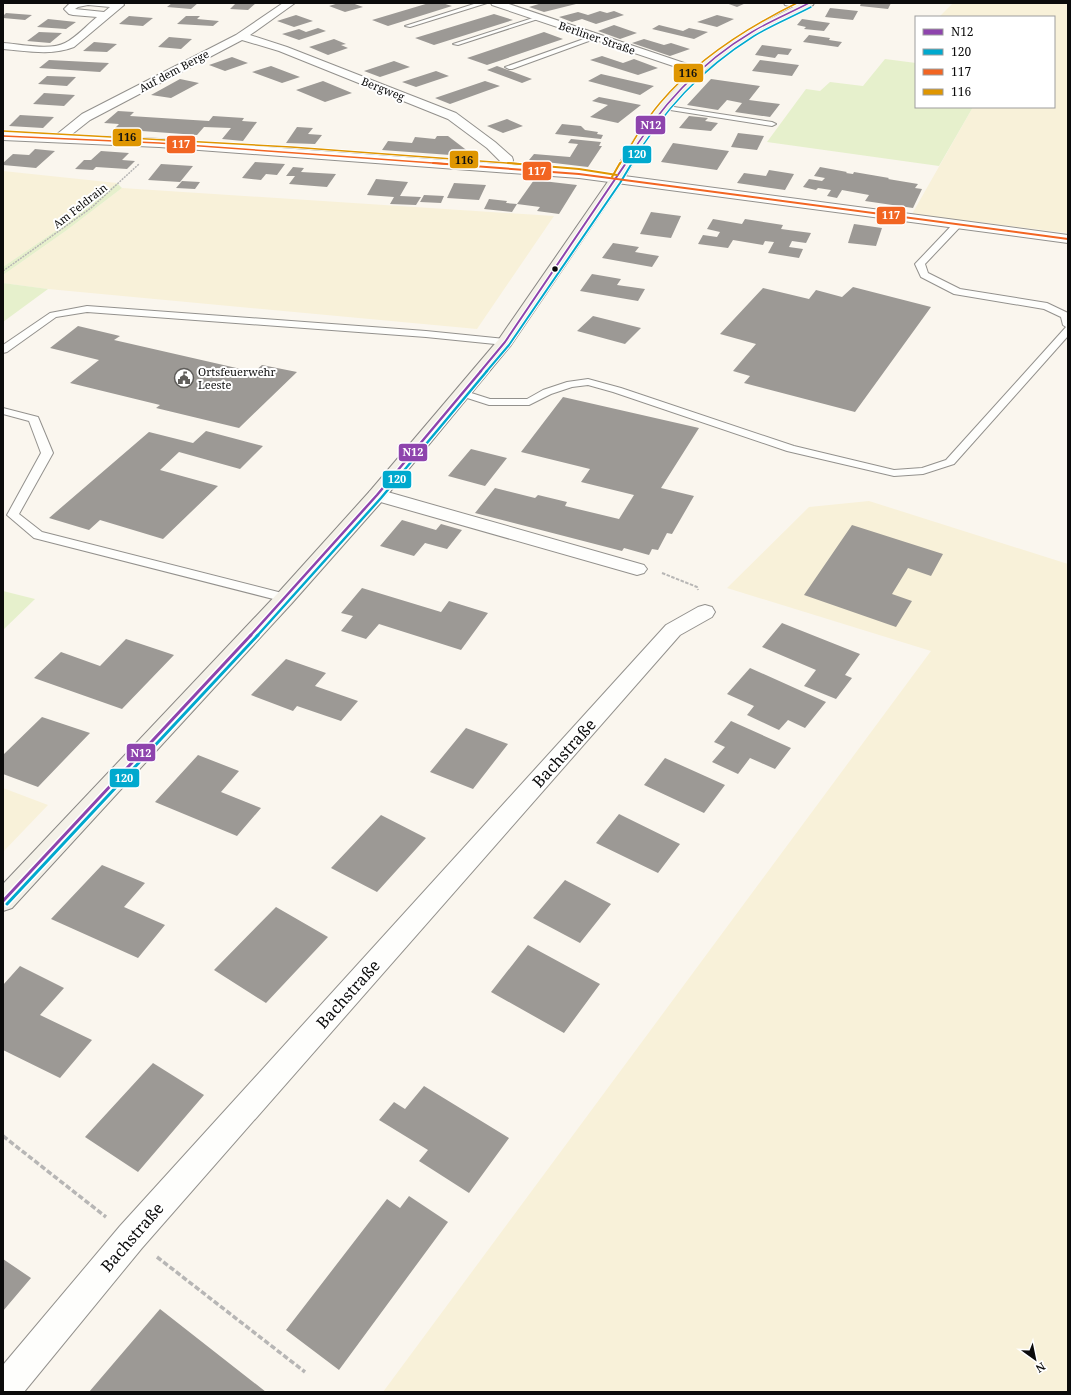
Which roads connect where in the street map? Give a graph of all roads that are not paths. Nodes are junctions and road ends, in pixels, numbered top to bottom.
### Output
1 (84, 3) edge
2 (91, 3) edge
3 (290, 3) edge
4 (484, 3) edge
5 (496, 3) edge
6 (789, 3) edge
7 (805, 4) edge
8 (107, 15) junction
9 (538, 18) junction
10 (408, 26) dead end
11 (240, 37) junction
12 (595, 37) junction
13 (456, 44) dead end
14 (3, 46) edge
15 (509, 67) dead end
16 (698, 71) junction
17 (664, 107) junction
18 (772, 124) dead end
19 (3, 136) edge
20 (58, 139) junction
21 (505, 168) junction
22 (616, 180) junction
23 (957, 225) junction
24 (1068, 239) edge
25 (1068, 324) edge
26 (1068, 330) edge
27 (505, 342) junction
28 (3, 350) edge
29 (462, 393) junction
30 (3, 411) edge
31 (377, 495) junction
32 (637, 569) road end
33 (285, 598) junction
34 (705, 612) road end
35 (3, 900) edge
36 (3, 1391) edge

1 - 8 street
2 - 8 street
3 - 11 street, Auf dem Berge
4 - 10 lane
5 - 9 street, Berliner Straße
6 - 7 street
7 - 16 main road
8 - 14 street
9 - 12 street, Berliner Straße
9 - 13 lane
11 - 20 street, Auf dem Berge
11 - 21 street, Bergweg
12 - 15 lane
12 - 16 street, Berliner Straße
16 - 17 main road
17 - 18 lane
17 - 22 main road
19 - 20 street
20 - 21 street
21 - 22 street
22 - 23 street
22 - 27 main road
23 - 24 street
23 - 25 lane
26 - 29 lane
27 - 28 lane
27 - 29 main road
29 - 31 main road
30 - 33 lane
31 - 32 street
31 - 33 main road
33 - 35 main road
34 - 36 street, Bachstraße

